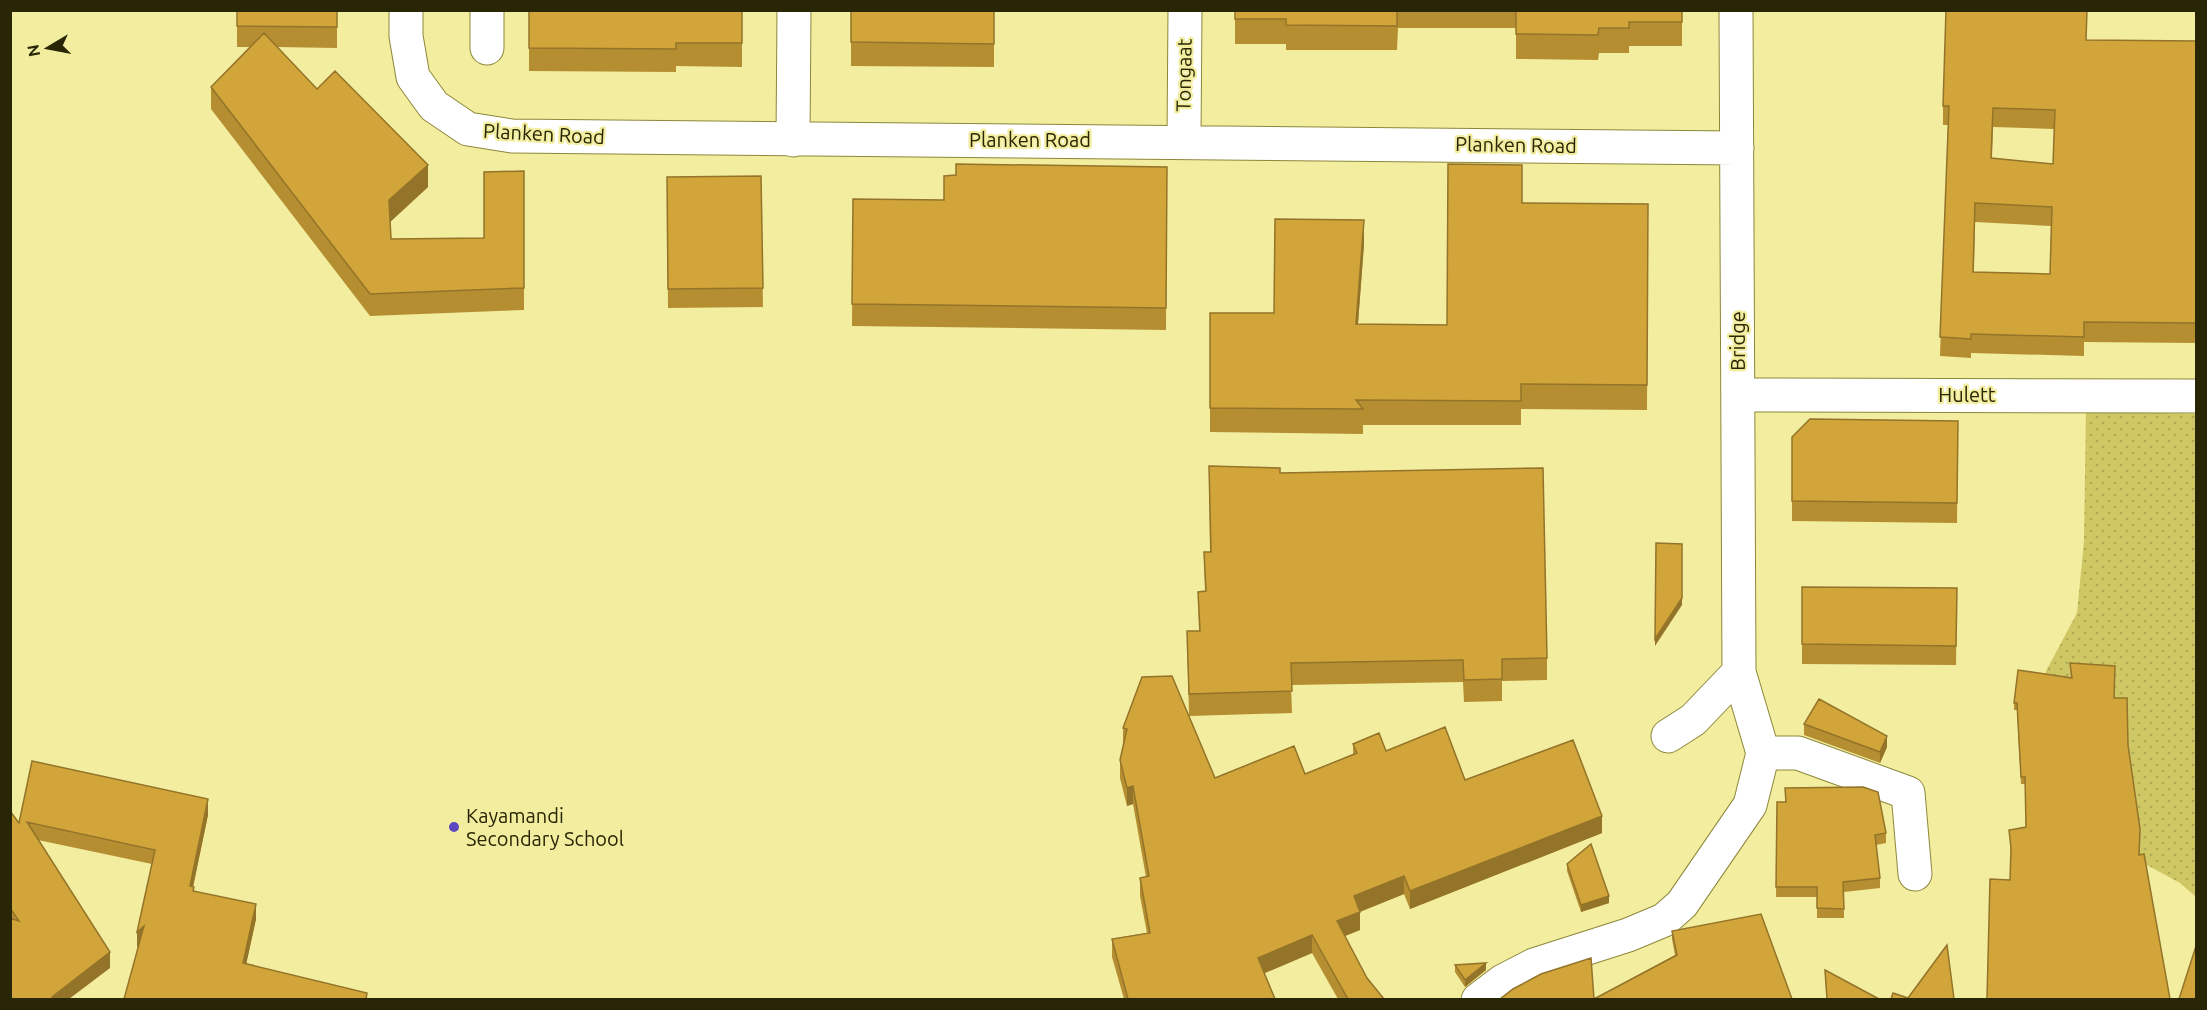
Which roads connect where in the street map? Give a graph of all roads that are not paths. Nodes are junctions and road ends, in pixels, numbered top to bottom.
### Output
1 (406, 10) edge
2 (487, 10) edge
3 (794, 10) edge
4 (1185, 10) edge
5 (1736, 10) edge
6 (487, 48) dead end
7 (793, 140) junction
8 (1184, 140) junction
9 (1737, 148) junction
10 (1738, 395) junction
11 (2196, 396) edge
12 (1739, 672) junction
13 (1668, 736) dead end
14 (1762, 753) junction
15 (1915, 874) dead end
16 (1478, 999) edge

1 - 7 street, Planken Road
2 - 6 street
3 - 7 street
4 - 8 street, Tongaat
5 - 9 street, Bridge
7 - 8 street, Planken Road
8 - 9 street, Planken Road
9 - 10 street, Bridge
10 - 11 street, Hulett
10 - 12 street, Bridge
12 - 13 street
12 - 14 street, Bridge
14 - 15 street
14 - 16 street

